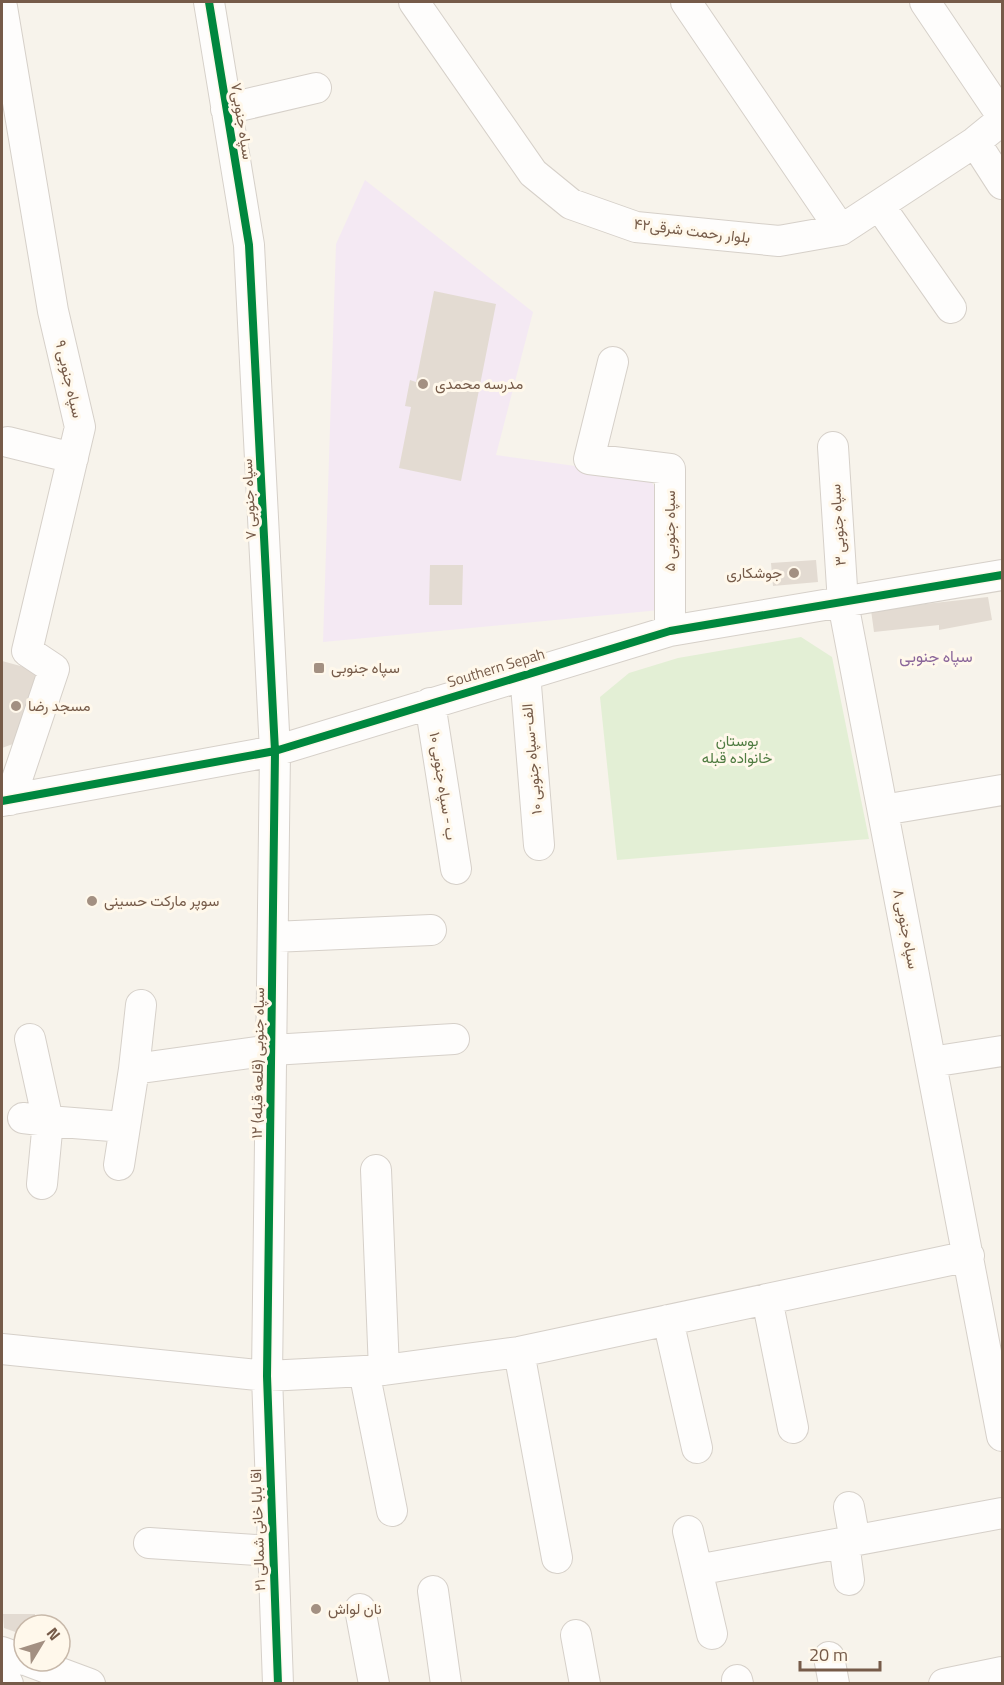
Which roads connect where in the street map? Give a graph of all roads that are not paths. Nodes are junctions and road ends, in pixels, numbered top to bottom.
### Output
1 (209, 2) edge
2 (414, 2) edge
3 (686, 2) edge
4 (925, 2) edge
5 (2, 7) edge
6 (316, 88) dead end
7 (226, 109) junction
8 (1002, 118) edge
9 (975, 142) junction
10 (1002, 184) edge
11 (879, 205) junction
12 (841, 230) junction
13 (249, 245) joint
14 (951, 308) dead end
15 (614, 362) dead end
16 (8, 442) dead end
17 (833, 447) dead end
18 (73, 458) junction
19 (1002, 579) edge
20 (843, 603) junction
21 (670, 630) junction
22 (525, 673) junction
23 (430, 703) junction
24 (275, 751) junction
25 (1002, 790) edge
26 (6, 800) edge
27 (883, 810) junction
28 (539, 845) dead end
29 (456, 869) dead end
30 (431, 930) dead end
31 (273, 937) junction
32 (141, 1005) dead end
33 (30, 1039) dead end
34 (454, 1039) dead end
35 (272, 1050) junction
36 (1002, 1051) edge
37 (931, 1062) junction
38 (134, 1069) junction
39 (35, 1120) junction
40 (124, 1127) junction
41 (119, 1165) dead end
42 (376, 1170) dead end
43 (42, 1184) dead end
44 (969, 1256) junction
45 (990, 1295) edge
46 (767, 1299) junction
47 (668, 1320) junction
48 (2, 1349) edge
49 (519, 1352) junction
50 (374, 1370) junction
51 (267, 1376) junction
52 (793, 1428) dead end
53 (1002, 1436) edge
54 (698, 1448) dead end
55 (849, 1507) dead end
56 (392, 1511) dead end
57 (1002, 1513) edge
58 (688, 1531) dead end
59 (850, 1542) junction
60 (148, 1543) dead end
61 (272, 1551) junction
62 (557, 1558) dead end
63 (697, 1570) junction
64 (849, 1580) dead end
65 (433, 1591) dead end
66 (360, 1609) dead end
67 (711, 1634) dead end
68 (576, 1635) dead end
69 (1002, 1672) edge
70 (2, 1673) edge
71 (62, 1673) edge
72 (8, 1683) edge
73 (90, 1683) edge
74 (278, 1683) edge
75 (374, 1683) edge
76 (446, 1683) edge
77 (585, 1683) edge
78 (944, 1683) edge

1 - 7 street, سپاه جنوبی۷
2 - 12 street, بلوار رحمت شرقی۴۲
3 - 12 street
4 - 8 street
5 - 18 street, ۹ سپاه جنوبی
6 - 7 street
7 - 13 street, سپاه جنوبی۷
8 - 9 street, بلوار رحمت شرقی۴۲
9 - 10 street
9 - 11 street, بلوار رحمت شرقی۴۲
11 - 12 street, بلوار رحمت شرقی۴۲
11 - 14 street
13 - 24 street, ۷ سپاه جنوبی
15 - 21 street, ۵ سپاه جنوبی
16 - 18 street
17 - 20 street, ۳ سپاه جنوبی
18 - 26 street, ۹ سپاه جنوبی
19 - 20 street, Southern Sepah
20 - 21 street, Southern Sepah
20 - 27 street, ۸ سپاه جنوبی
21 - 22 street, Southern Sepah
22 - 23 street, Southern Sepah
22 - 28 street, ۱۰ الف-سپاه جنوبی
23 - 24 street, Southern Sepah
23 - 29 street, ۱۰ ب - سپاه جنوبی
24 - 26 street, Southern Sepah
24 - 31 street, ۱۲ سپاه جنوبی (قلعه قبله)
25 - 27 street
27 - 37 street, ۸ سپاه جنوبی
30 - 31 street
31 - 35 street, ۱۲ سپاه جنوبی (قلعه قبله)
32 - 38 street
33 - 39 street
34 - 35 street
35 - 38 street
35 - 51 street, ۱۲ سپاه جنوبی (قلعه قبله)
36 - 37 street
37 - 44 street, ۸ سپاه جنوبی
38 - 40 street
39 - 40 street
39 - 43 street
40 - 41 street
42 - 50 street
44 - 45 street, ۸ سپاه جنوبی
44 - 46 street
45 - 53 street, ۸ سپاه جنوبی
46 - 47 street
46 - 52 street
47 - 49 street
47 - 54 street
48 - 51 street
49 - 50 street
49 - 62 street
50 - 51 street
50 - 56 street
51 - 61 street, ۲۱ اقا بابا خانی شمالی
55 - 59 street
57 - 59 street
58 - 63 street
59 - 63 street
59 - 64 street
60 - 61 street
61 - 74 street, ۲۱ اقا بابا خانی شمالی
63 - 67 street
65 - 76 street
66 - 75 street
68 - 77 street
69 - 78 street
70 - 72 street
71 - 73 street

